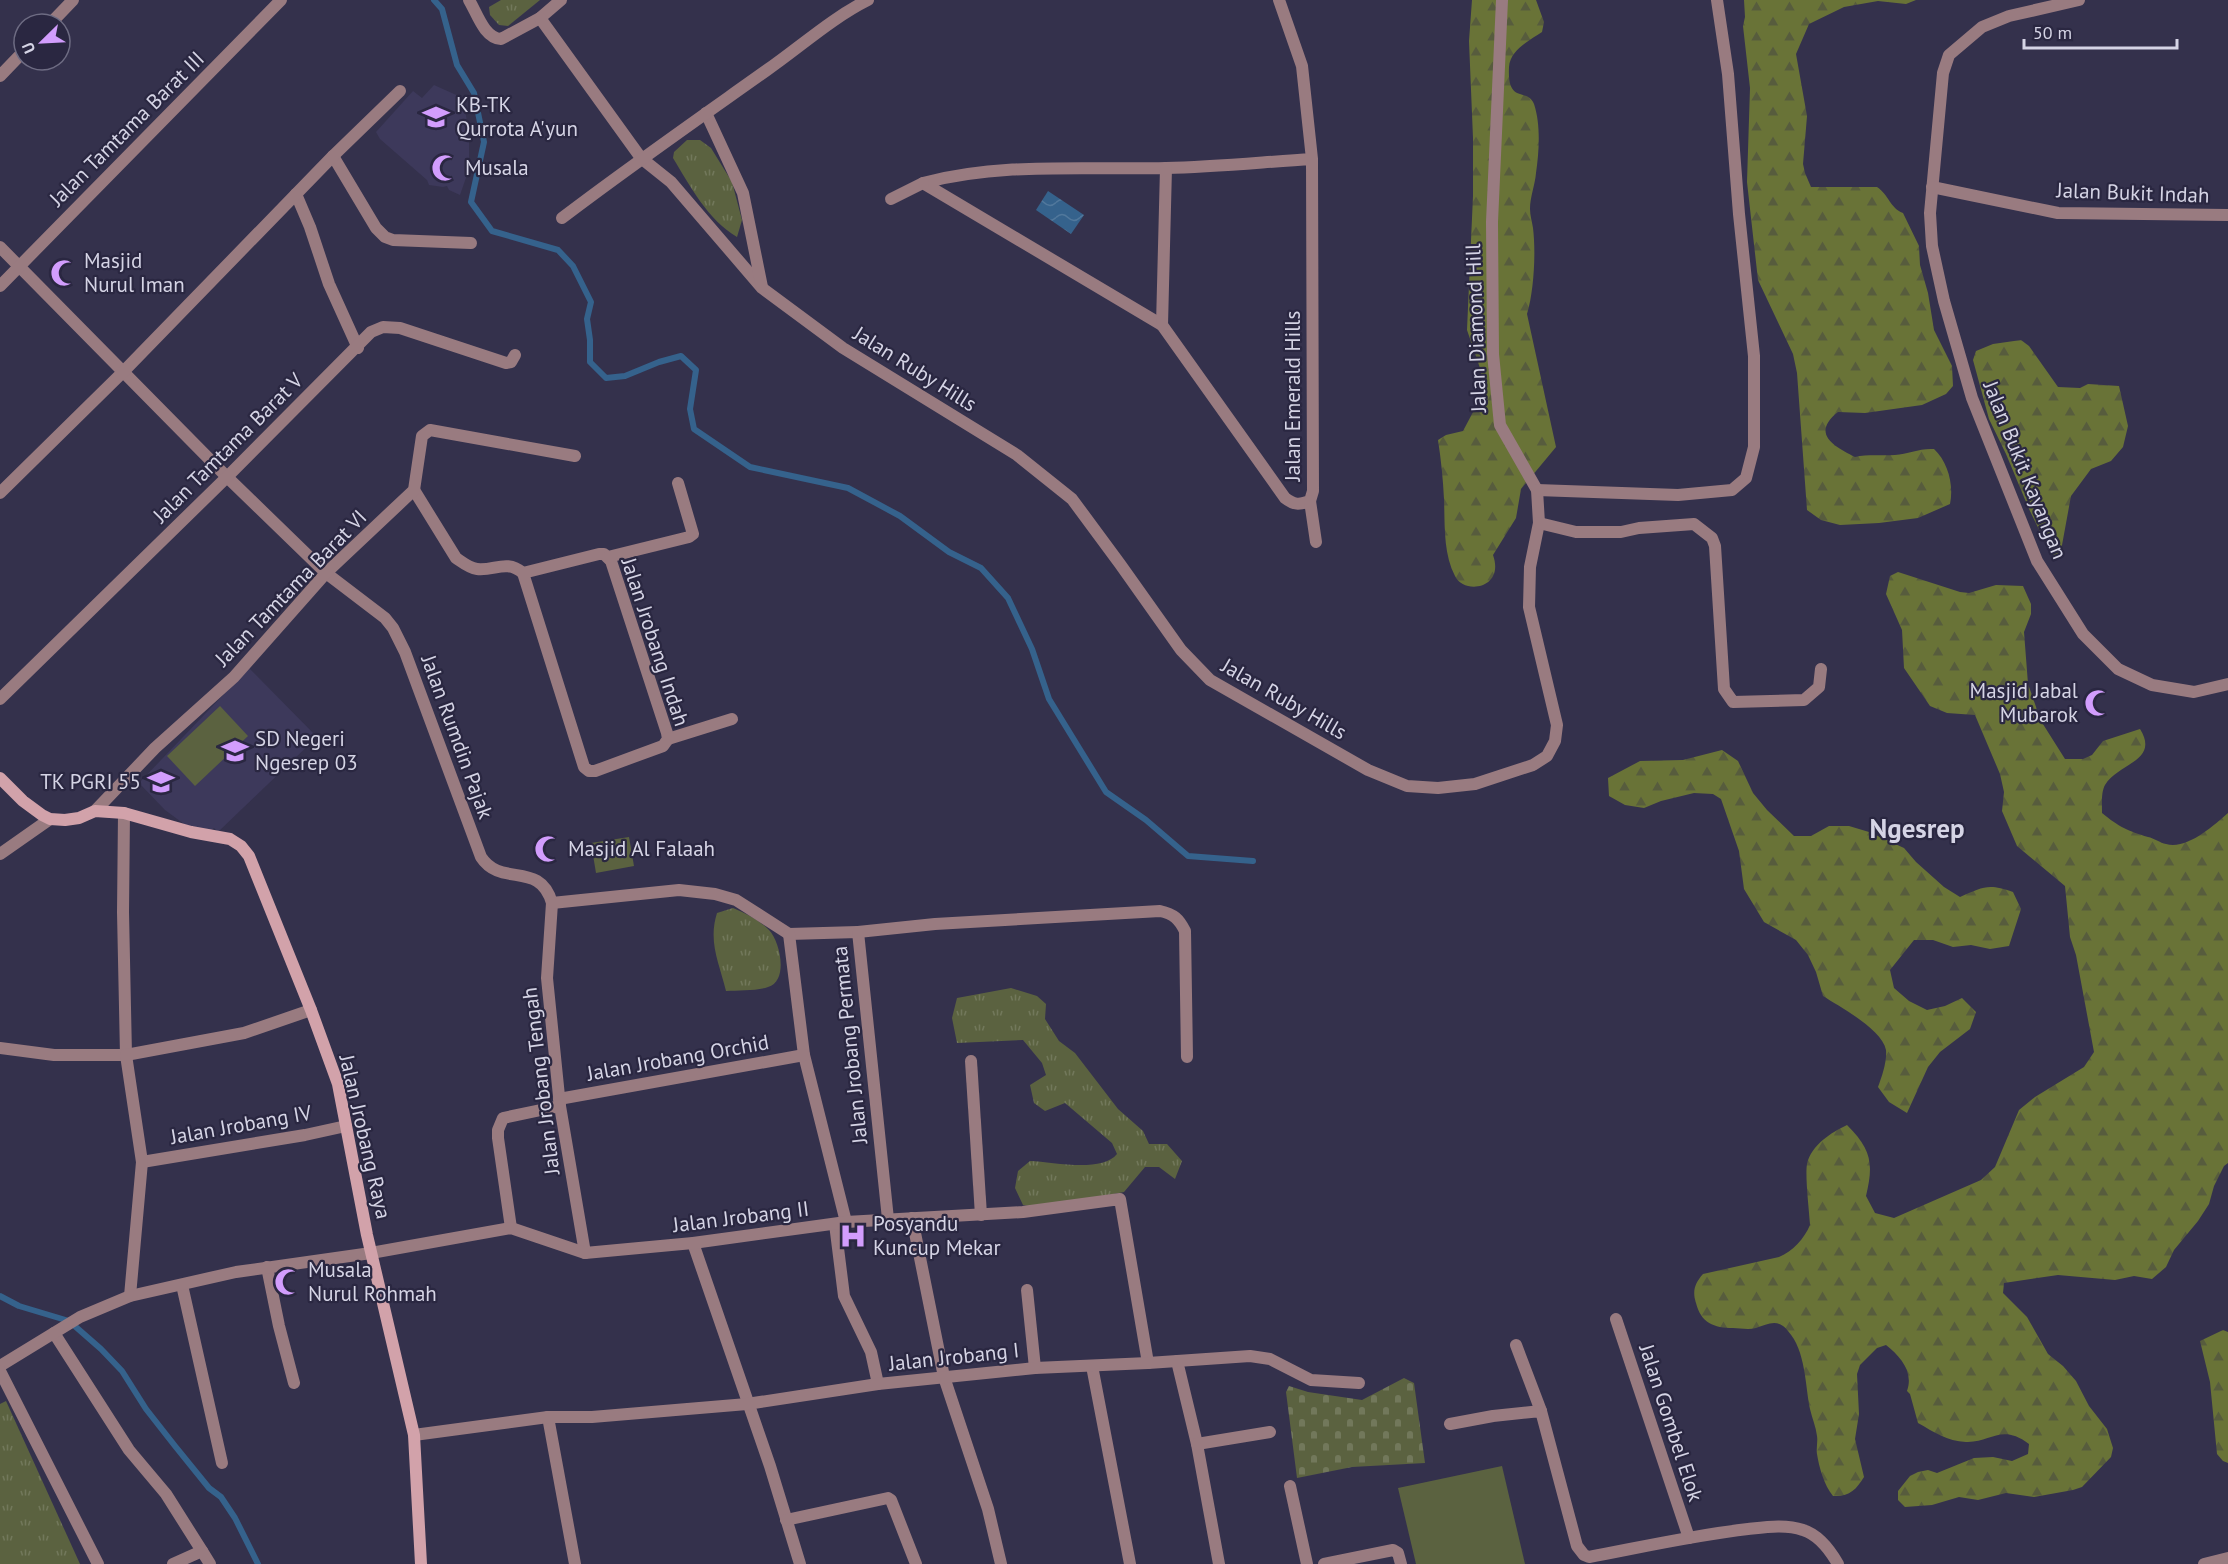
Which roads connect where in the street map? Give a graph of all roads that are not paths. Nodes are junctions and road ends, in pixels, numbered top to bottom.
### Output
1 (73, 0) edge
2 (281, 0) edge
3 (561, 0) edge
4 (868, 0) edge
5 (1279, 0) edge
6 (1502, 0) edge
7 (1717, 0) edge
8 (2079, 0) edge
9 (473, 1) edge
10 (62, 12) edge
11 (540, 18) junction
12 (12, 64) edge
13 (0, 76) edge
14 (400, 91) dead end
15 (706, 113) junction
16 (333, 156) junction
17 (641, 158) junction
18 (1312, 159) junction
19 (1166, 168) junction
20 (923, 183) junction
21 (1932, 187) junction
22 (296, 194) junction
23 (891, 199) dead end
24 (2228, 215) edge
25 (562, 218) dead end
26 (471, 243) dead end
27 (0, 247) edge
28 (19, 267) junction
29 (0, 286) edge
30 (762, 288) junction
31 (1162, 326) junction
32 (358, 348) junction
33 (515, 355) dead end
34 (124, 371) junction
35 (575, 456) dead end
36 (227, 477) junction
37 (678, 483) dead end
38 (414, 490) junction
39 (1537, 490) junction
40 (0, 493) edge
41 (1310, 501) junction
42 (1539, 524) junction
43 (1316, 542) dead end
44 (608, 557) junction
45 (326, 573) junction
46 (523, 573) junction
47 (1821, 669) dead end
48 (2228, 684) edge
49 (0, 699) edge
50 (732, 719) dead end
51 (668, 740) junction
52 (0, 778) edge
53 (95, 811) junction
54 (124, 813) junction
55 (50, 819) junction
56 (0, 854) edge
57 (552, 903) junction
58 (858, 932) junction
59 (789, 933) junction
60 (311, 1010) junction
61 (0, 1048) edge
62 (126, 1055) junction
63 (804, 1055) junction
64 (1187, 1057) dead end
65 (971, 1061) dead end
66 (560, 1102) junction
67 (346, 1126) junction
68 (142, 1162) junction
69 (981, 1215) junction
70 (912, 1218) junction
71 (888, 1219) junction
72 (840, 1223) junction
73 (511, 1227) junction
74 (693, 1244) junction
75 (371, 1252) junction
76 (585, 1253) junction
77 (267, 1268) junction
78 (182, 1285) junction
79 (1027, 1290) dead end
80 (130, 1296) junction
81 (1617, 1319) dead end
82 (54, 1333) junction
83 (1516, 1346) dead end
84 (1177, 1362) junction
85 (1148, 1363) junction
86 (1092, 1366) junction
87 (0, 1368) edge
88 (1035, 1368) junction
89 (944, 1377) junction
90 (294, 1383) dead end
91 (1359, 1383) dead end
92 (878, 1384) junction
93 (4, 1386) edge
94 (747, 1404) junction
95 (1541, 1411) junction
96 (548, 1417) junction
97 (1450, 1424) dead end
98 (1270, 1432) dead end
99 (414, 1436) junction
100 (1197, 1444) junction
101 (222, 1463) dead end
102 (1290, 1486) dead end
103 (786, 1520) junction
104 (1689, 1538) junction
105 (202, 1551) junction
106 (2228, 1558) edge
107 (98, 1564) edge
108 (173, 1564) edge
109 (210, 1564) edge
110 (421, 1564) edge
111 (575, 1564) edge
112 (800, 1564) edge
113 (916, 1564) edge
114 (1001, 1564) edge
115 (1130, 1564) edge
116 (1219, 1564) edge
117 (1307, 1564) edge
118 (1324, 1564) edge
119 (1401, 1564) edge
120 (1838, 1564) edge
121 (2207, 1564) edge

1 - 10 street
2 - 28 street, Jalan Tamtama Barat III
3 - 11 street
4 - 15 street
5 - 18 street, Jalan Emerald Hills
6 - 39 street, Jalan Diamond Hill
7 - 39 street
8 - 21 street, Jalan Bukit Kayangan
9 - 11 street
11 - 17 street, Jalan Ruby Hills
12 - 13 street
14 - 16 street
15 - 17 street
15 - 30 street
16 - 22 street
16 - 26 street
17 - 25 street
17 - 30 street, Jalan Ruby Hills
18 - 19 street
18 - 41 street, Jalan Emerald Hills
19 - 20 street
19 - 31 street
20 - 23 street
20 - 31 street, Jalan Emerald Hills
21 - 24 street, Jalan Bukit Indah
21 - 48 street, Jalan Bukit Kayangan
22 - 32 street
22 - 34 street
27 - 28 street
28 - 29 street, Jalan Tamtama Barat III
28 - 34 street
30 - 42 street, Jalan Ruby Hills
31 - 41 street, Jalan Emerald Hills
32 - 33 street, Jalan Tamtama Barat V
32 - 36 street, Jalan Tamtama Barat V
34 - 36 street
34 - 40 street
35 - 38 street
36 - 45 street
36 - 49 street, Jalan Tamtama Barat V
37 - 44 street
38 - 45 street, Jalan Tamtama Barat VI
38 - 46 street
39 - 42 street, Jalan Ruby Hills
41 - 43 street
42 - 47 street
44 - 46 street, Jalan Jrobang Indah
44 - 51 street, Jalan Jrobang Indah
45 - 53 street, Jalan Tamtama Barat VI
45 - 57 street, Jalan Rumdin Pajak
46 - 51 street, Jalan Jrobang Indah
50 - 51 street
52 - 55 street
53 - 54 street, Jalan Jrobang Raya
53 - 55 street
54 - 60 street, Jalan Jrobang Raya
54 - 62 street
55 - 56 street
57 - 59 street
57 - 66 street, Jalan Jrobang Tengah
58 - 59 street, Jalan Jrobang Permata
58 - 64 street
58 - 71 street, Jalan Jrobang Permata
59 - 63 street
60 - 62 street
60 - 67 street, Jalan Jrobang Raya
61 - 62 street
62 - 68 street
63 - 66 street, Jalan Jrobang Orchid
63 - 72 street
65 - 69 street
66 - 73 street, Jalan Jrobang Orchid
66 - 76 street, Jalan Jrobang Tengah
67 - 68 street, Jalan Jrobang IV
67 - 75 street, Jalan Jrobang Raya
68 - 80 street
69 - 70 street, Jalan Jrobang II
69 - 85 street, Jalan Jrobang II
70 - 71 street, Jalan Jrobang II
70 - 89 street
71 - 72 street, Jalan Jrobang II
72 - 74 street, Jalan Jrobang II
72 - 92 street
73 - 75 street, Jalan Jrobang II
73 - 76 street, Jalan Jrobang II
74 - 76 street, Jalan Jrobang II
74 - 94 street
75 - 77 street, Jalan Jrobang II
75 - 99 street, Jalan Jrobang Raya
77 - 78 street, Jalan Jrobang II
77 - 90 street
78 - 80 street, Jalan Jrobang II
78 - 101 street
79 - 88 street
80 - 82 street, Jalan Jrobang II
81 - 104 street, Jalan Gombel Elok
82 - 87 street, Jalan Jrobang II
82 - 105 street
83 - 95 street
84 - 85 street, Jalan Jrobang I
84 - 91 street, Jalan Jrobang I
84 - 100 street
85 - 86 street, Jalan Jrobang I
86 - 88 street, Jalan Jrobang I
86 - 115 street
87 - 93 street
88 - 89 street, Jalan Jrobang I
89 - 92 street, Jalan Jrobang I
89 - 114 street
92 - 94 street, Jalan Jrobang I
93 - 107 street
94 - 96 street, Jalan Jrobang I
94 - 103 street
95 - 97 street
95 - 104 street
96 - 99 street, Jalan Jrobang I
96 - 111 street
98 - 100 street
99 - 110 street, Jalan Jrobang Raya
100 - 116 street
102 - 117 street
103 - 112 street
103 - 113 street
104 - 120 street
105 - 108 street
105 - 109 street
106 - 121 street
118 - 119 street

